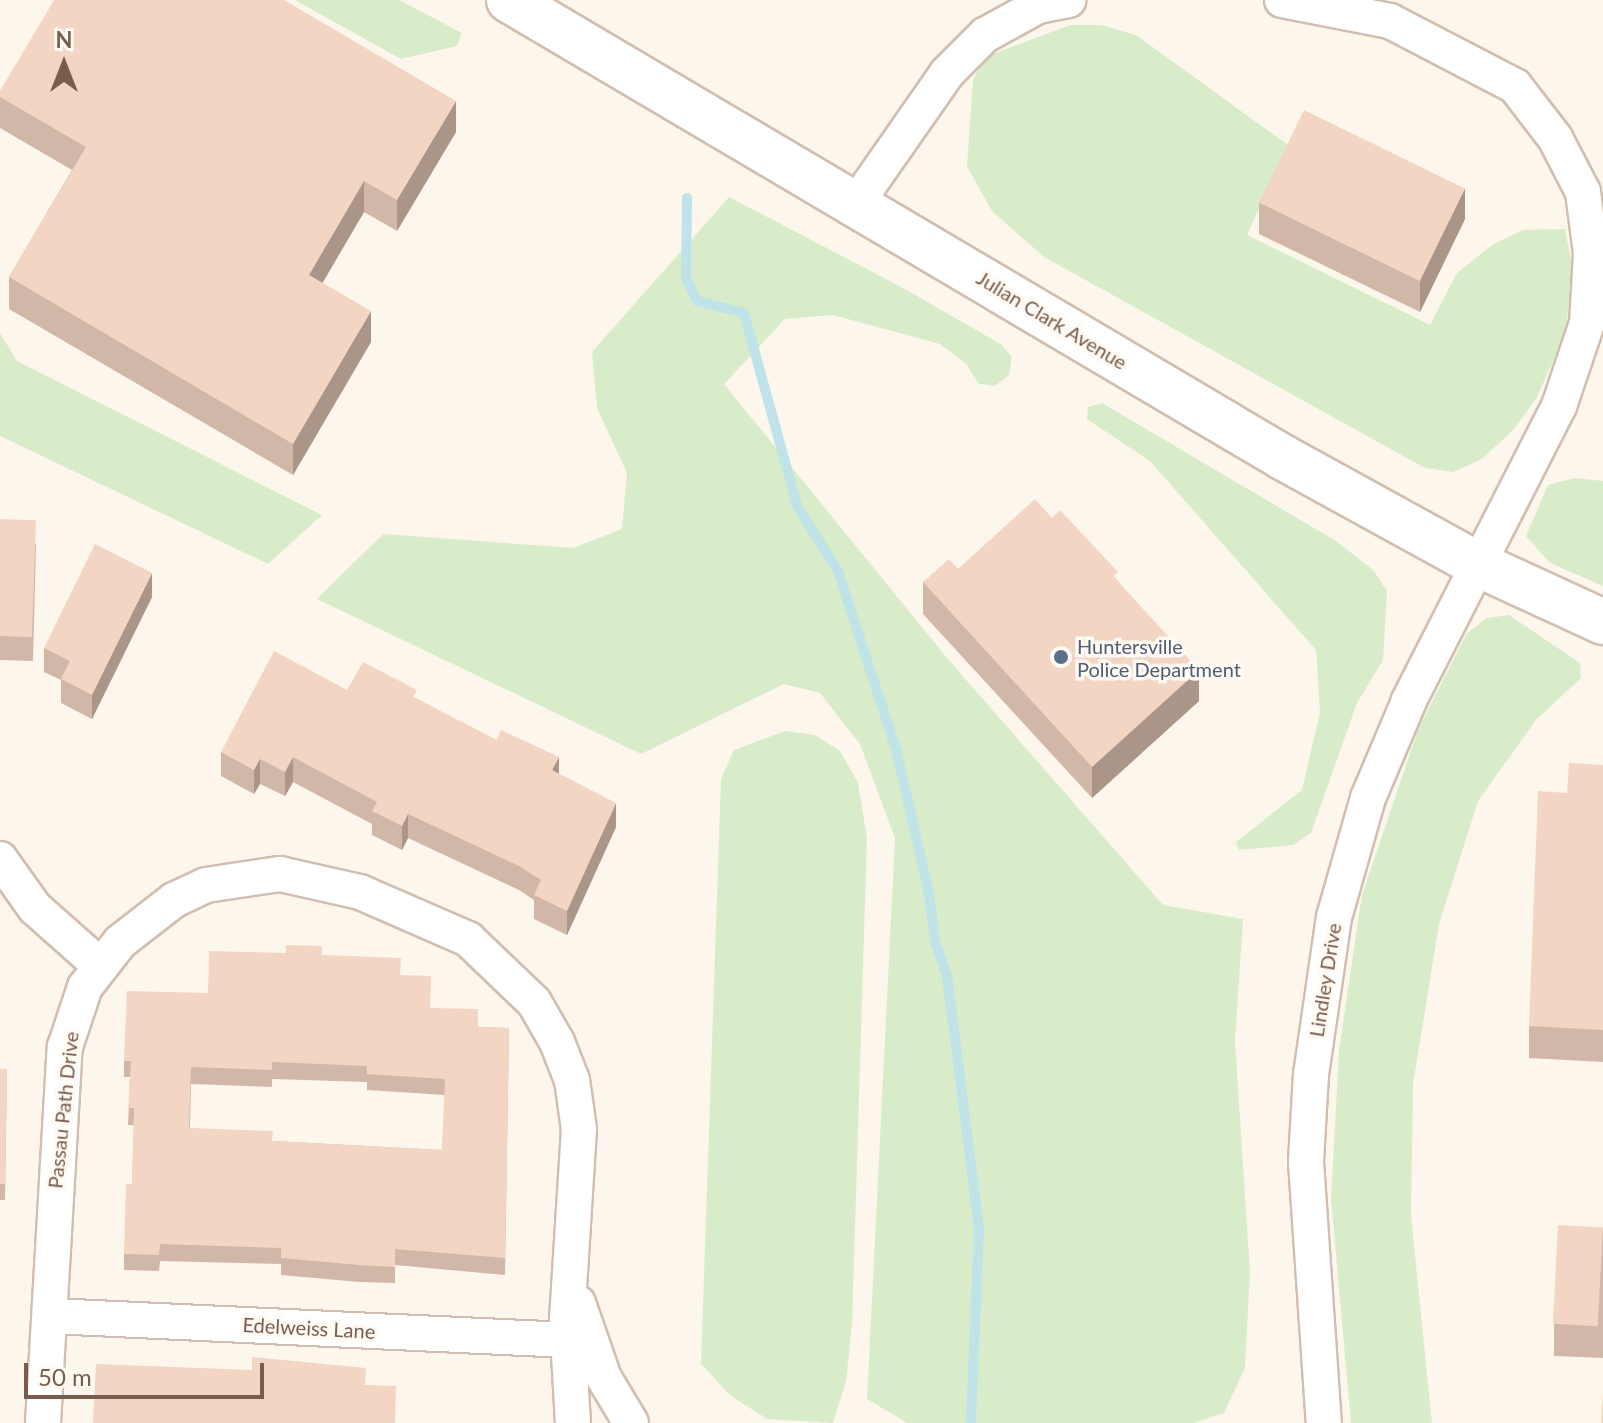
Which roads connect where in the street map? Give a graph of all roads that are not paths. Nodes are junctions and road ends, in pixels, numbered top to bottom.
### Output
1 (509, 0) edge
2 (1068, 0) edge
3 (1282, 0) edge
4 (855, 205) junction
5 (1477, 564) junction
6 (1603, 622) edge
7 (0, 859) edge
8 (98, 964) junction
9 (574, 1276) junction
10 (51, 1316) junction
11 (567, 1340) junction
12 (43, 1423) edge
13 (573, 1423) edge
14 (631, 1423) edge
15 (1324, 1423) edge

1 - 4 street, Julian Clark Avenue
2 - 4 street
3 - 5 street, Lindley Drive
4 - 5 street, Julian Clark Avenue
5 - 6 street, Julian Clark Avenue
5 - 15 street, Lindley Drive
7 - 8 street
8 - 9 street, Passau Path Drive
8 - 10 street, Passau Path Drive
9 - 11 street, Passau Path Drive
9 - 14 street, Passau Path Drive
10 - 11 street, Edelweiss Lane
10 - 12 street, Passau Path Drive
11 - 13 street, Passau Path Drive

